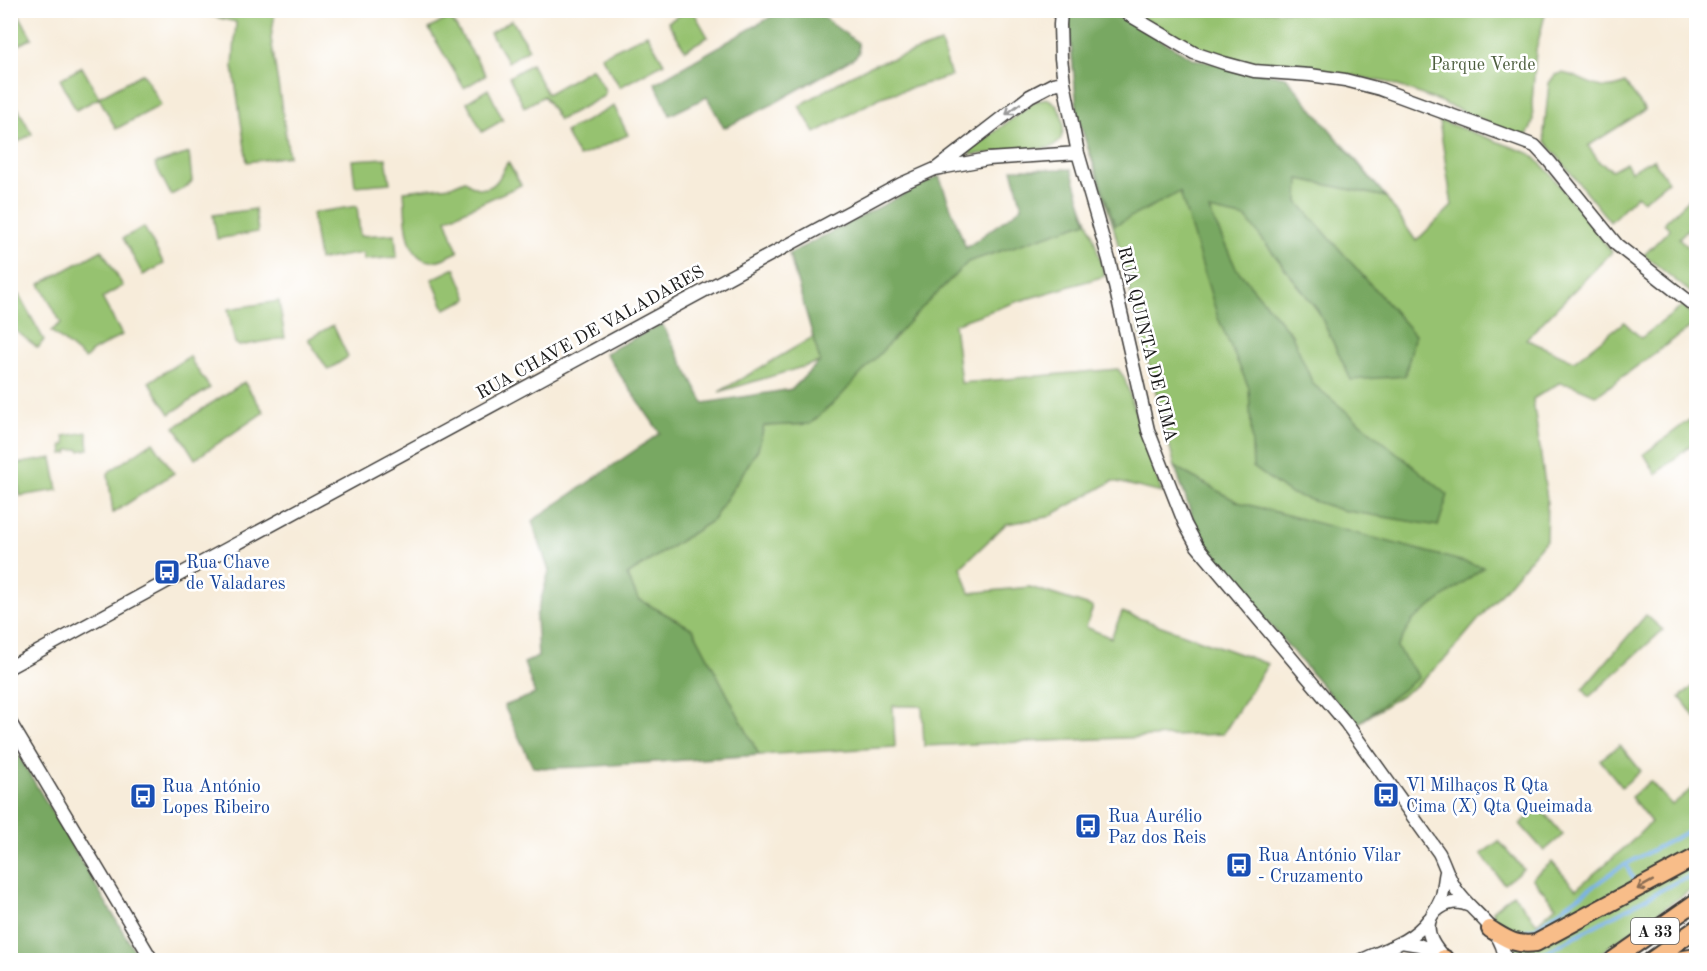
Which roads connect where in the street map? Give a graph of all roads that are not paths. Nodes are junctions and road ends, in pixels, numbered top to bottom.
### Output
1 (1056, 10) edge
2 (1061, 10) edge
3 (1120, 10) edge
4 (1129, 14) edge
5 (1060, 25) junction
6 (1064, 82) junction
7 (1078, 153) junction
8 (935, 169) junction
9 (1696, 307) edge
10 (10, 667) edge
11 (10, 722) edge
12 (1696, 857) edge
13 (1446, 872) junction
14 (1696, 902) edge
15 (1473, 908) junction
16 (1433, 914) junction
17 (1490, 928) junction
18 (1696, 929) edge
19 (1401, 942) junction
20 (1696, 957) edge
21 (1444, 958) edge
22 (1504, 959) edge
23 (152, 960) edge
24 (1362, 960) edge
25 (1613, 960) edge
26 (1652, 960) edge
27 (1678, 960) edge

1 - 5 street, RUA QUINTA DE CIMA
2 - 5 street, RUA QUINTA DE CIMA
3 - 4 street
4 - 9 street
5 - 6 street, RUA QUINTA DE CIMA
6 - 7 street, RUA QUINTA DE CIMA
6 -> 8 street
7 - 8 street, RUA CHAVE DE VALADARES
7 - 13 street, RUA QUINTA DE CIMA
8 - 10 street, RUA CHAVE DE VALADARES
11 - 23 street
12 -> 17 highway
13 - 15 street, RUA QUINTA DE CIMA
13 - 16 street
14 - 25 highway, A 33
15 - 16 street
15 - 17 street, RUA QUINTA DE CIMA
16 - 19 street
16 - 21 street
17 - 22 street, RUA QUINTA DE CIMA
18 - 26 highway, A 33
19 - 21 street
19 - 24 street
20 - 27 highway

